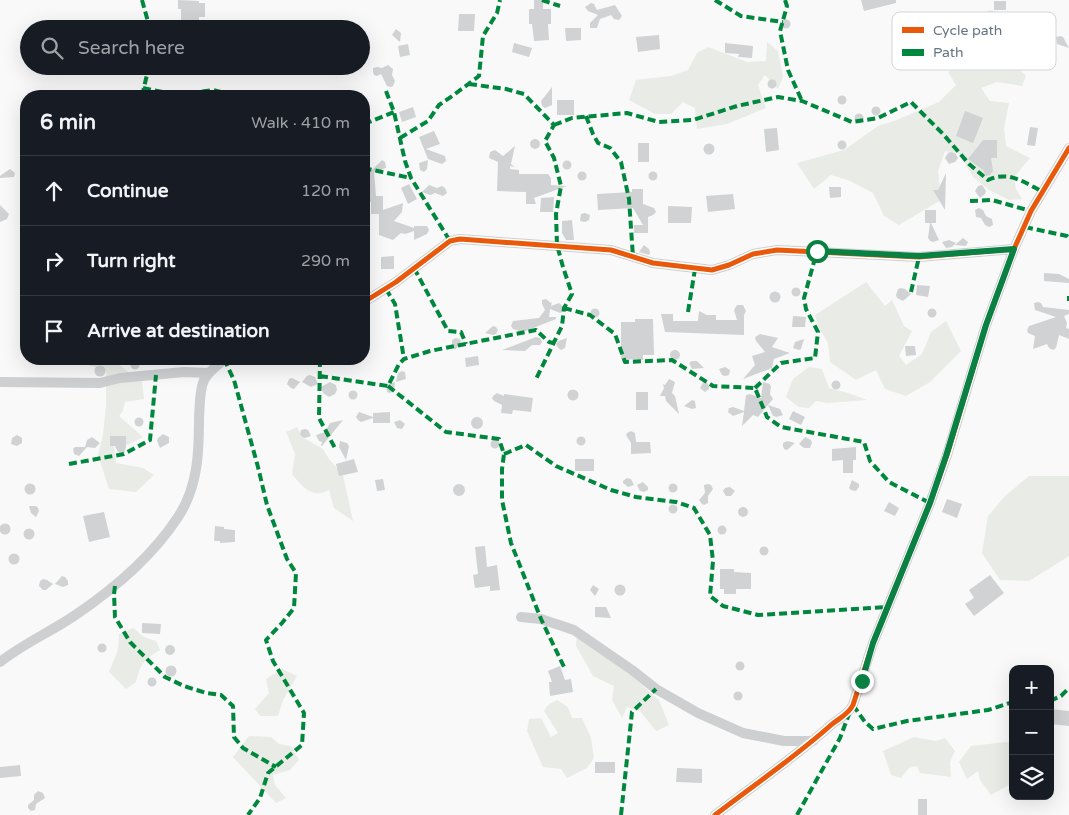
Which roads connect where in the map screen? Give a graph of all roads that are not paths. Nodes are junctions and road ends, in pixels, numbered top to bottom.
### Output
1 (1069, 148) edge
2 (1014, 249) junction
3 (370, 298) edge
4 (219, 365) edge
5 (209, 373) junction
6 (0, 382) edge
7 (521, 617) dead end
8 (0, 662) edge
9 (813, 741) junction
10 (716, 815) edge

1 - 2 street
2 - 3 street
2 - 9 street
4 - 5 street
5 - 6 street
5 - 8 street
7 - 9 street
9 - 10 street

